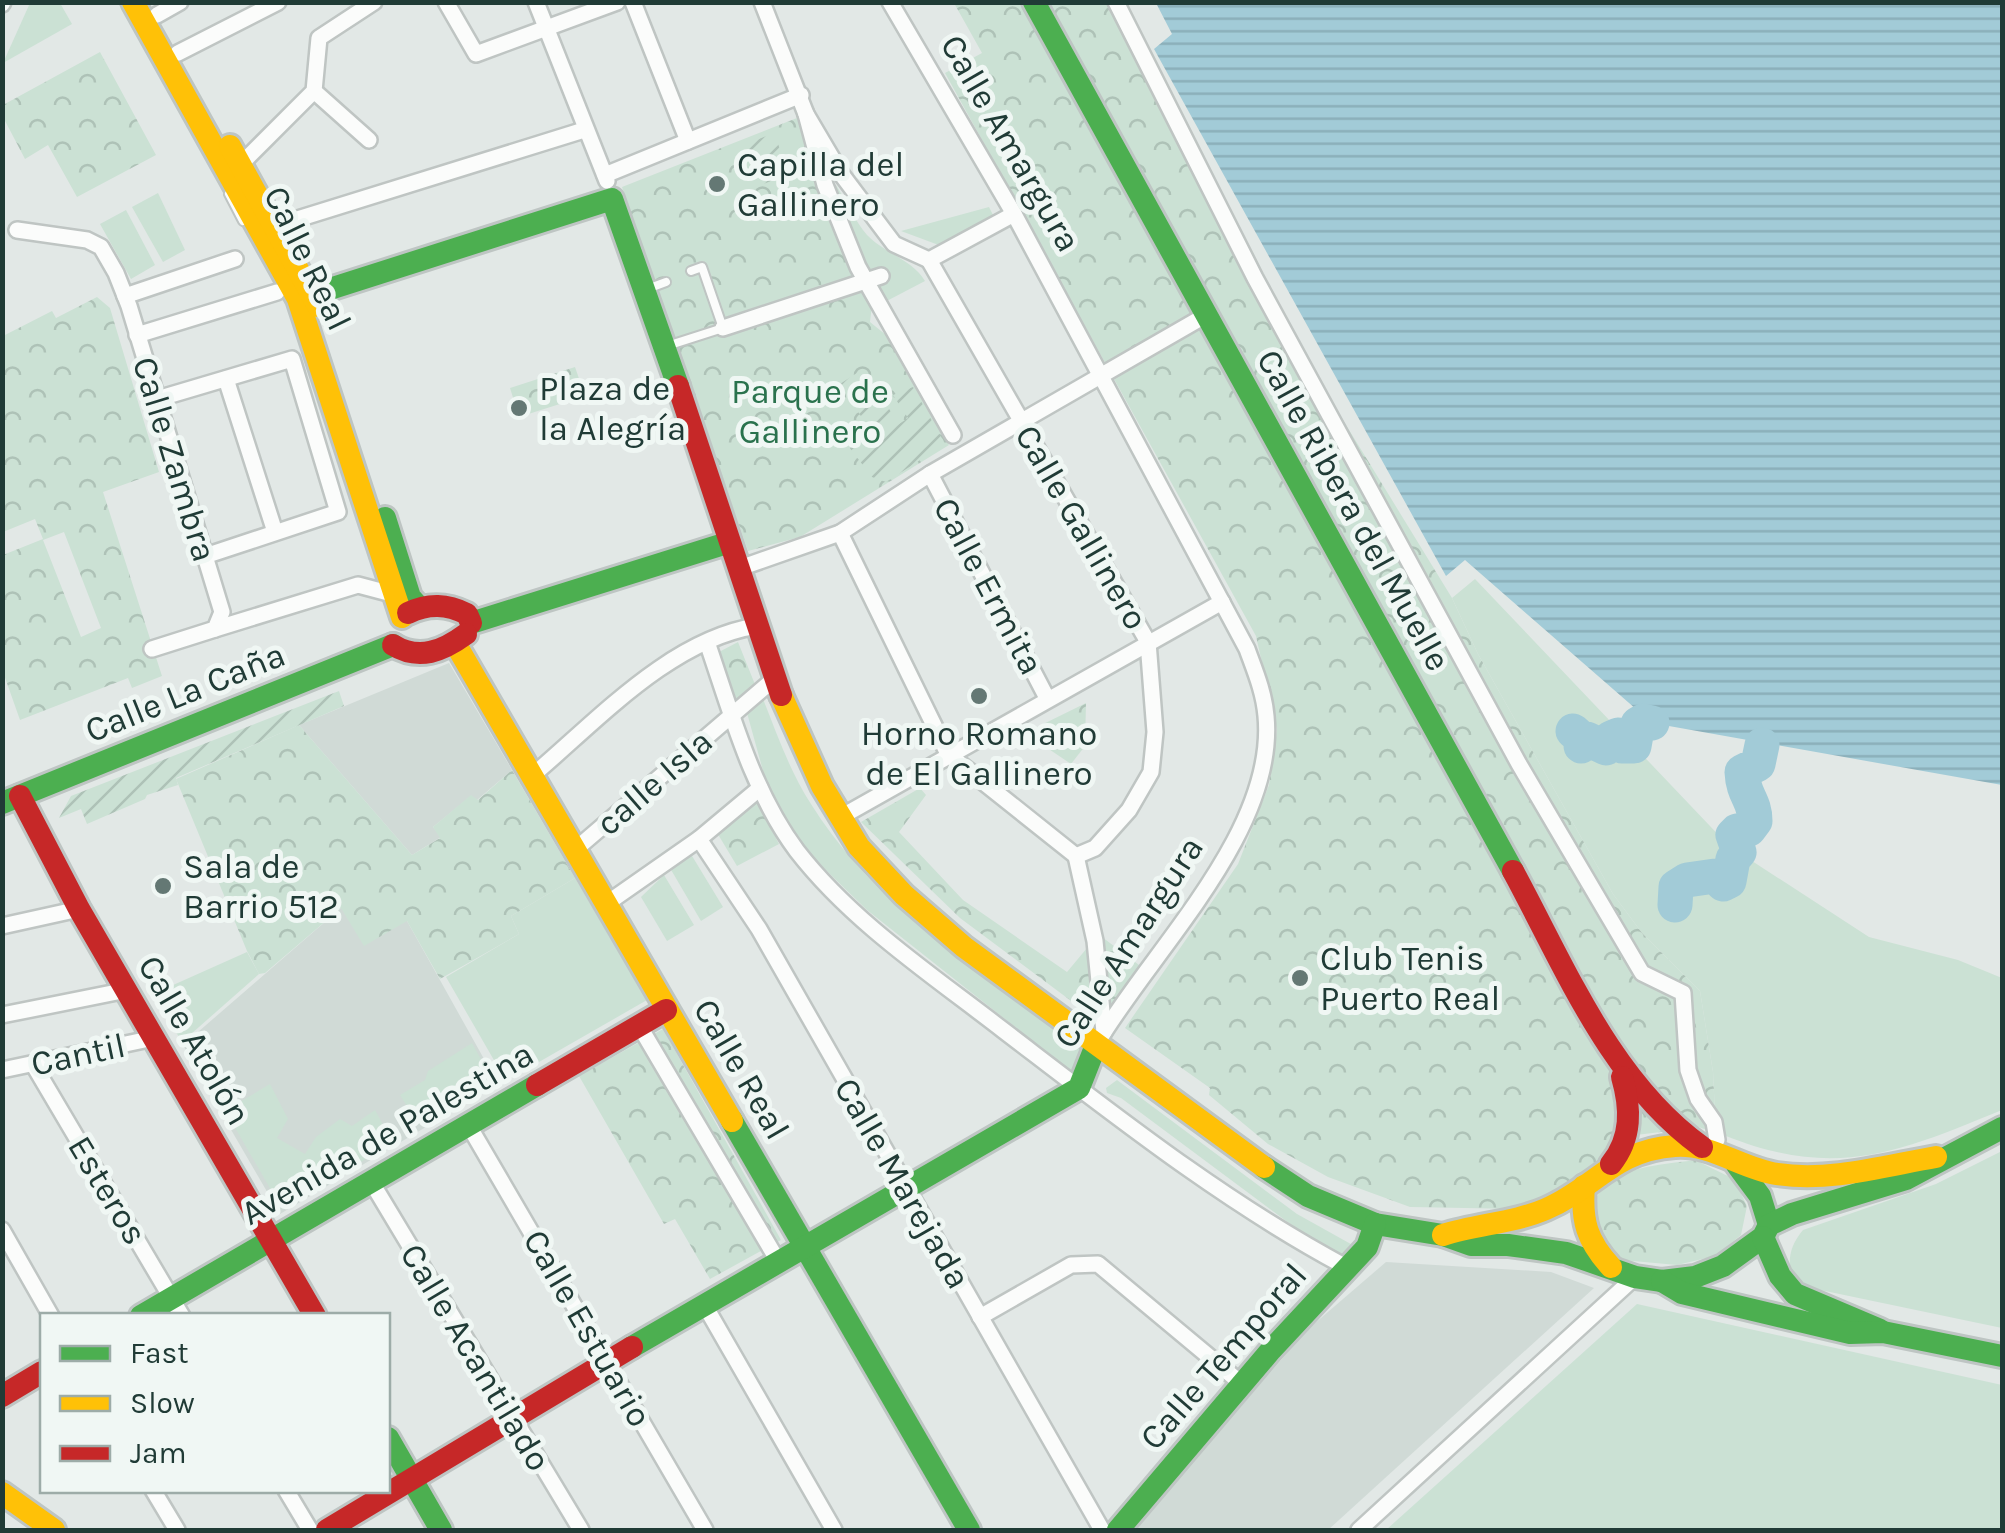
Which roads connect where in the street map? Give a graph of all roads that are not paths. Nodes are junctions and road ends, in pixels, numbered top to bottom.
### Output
1 (133, 2) edge
2 (180, 2) edge
3 (278, 2) edge
4 (374, 2) edge
5 (446, 2) edge
6 (536, 2) edge
7 (617, 2) edge
8 (634, 2) edge
9 (762, 2) edge
10 (890, 2) edge
11 (1034, 2) edge
12 (1116, 2) edge
13 (154, 9) edge
14 (545, 28) junction
15 (178, 53) junction
16 (314, 91) junction
17 (801, 95) junction
18 (806, 114) junction
19 (584, 130) junction
20 (370, 140) dead end
21 (688, 141) junction
22 (232, 165) junction
23 (605, 175) junction
24 (612, 199) junction
25 (1014, 214) junction
26 (275, 226) junction
27 (17, 230) dead end
28 (894, 244) junction
29 (235, 259) dead end
30 (929, 260) junction
31 (691, 272) dead end
32 (878, 273) junction
33 (296, 295) junction
34 (127, 301) junction
35 (1208, 314) junction
36 (722, 328) junction
37 (137, 335) junction
38 (665, 346) junction
39 (1102, 378) junction
40 (226, 379) junction
41 (157, 398) junction
42 (1020, 422) junction
43 (954, 435) dead end
44 (930, 474) junction
45 (275, 532) junction
46 (840, 533) junction
47 (728, 543) junction
48 (205, 556) junction
49 (737, 569) junction
50 (392, 594) junction
51 (1222, 602) junction
52 (410, 612) junction
53 (471, 623) junction
54 (757, 626) junction
55 (215, 629) junction
56 (708, 642) junction
57 (1148, 642) junction
58 (455, 643) junction
59 (393, 644) junction
60 (152, 650) dead end
61 (774, 679) junction
62 (1047, 698) junction
63 (732, 714) junction
64 (948, 754) junction
65 (533, 775) junction
66 (760, 788) junction
67 (11, 800) edge
68 (839, 818) junction
69 (699, 839) junction
70 (576, 849) junction
71 (1076, 856) junction
72 (606, 904) junction
73 (79, 909) junction
74 (2, 926) edge
75 (127, 990) junction
76 (666, 1010) junction
77 (2, 1015) edge
78 (640, 1027) junction
79 (154, 1038) junction
80 (1100, 1038) junction
81 (1612, 1050) junction
82 (33, 1064) junction
83 (2, 1070) edge
84 (1079, 1088) junction
85 (469, 1126) junction
86 (2002, 1128) edge
87 (1709, 1144) junction
88 (1959, 1153) junction
89 (1737, 1164) junction
90 (1608, 1167) junction
91 (372, 1183) junction
92 (1584, 1186) junction
93 (906, 1190) junction
94 (1375, 1224) junction
95 (2, 1230) edge
96 (1766, 1231) junction
97 (1443, 1235) junction
98 (271, 1241) junction
99 (804, 1245) junction
100 (778, 1260) junction
101 (1346, 1267) junction
102 (1611, 1267) junction
103 (1635, 1276) junction
104 (1662, 1281) junction
105 (704, 1304) junction
106 (177, 1307) edge
107 (49, 1313) edge
108 (313, 1313) edge
109 (980, 1316) junction
110 (1883, 1332) junction
111 (2002, 1356) edge
112 (609, 1362) junction
113 (40, 1373) edge
114 (1242, 1384) junction
115 (2, 1396) edge
116 (512, 1418) junction
117 (390, 1441) edge
118 (411, 1478) junction
119 (390, 1491) edge
120 (2, 1493) edge
121 (156, 1493) edge
122 (288, 1493) edge
123 (387, 1493) edge
124 (54, 1530) edge
125 (177, 1530) edge
126 (310, 1530) edge
127 (327, 1530) edge
128 (441, 1530) edge
129 (581, 1530) edge
130 (705, 1530) edge
131 (834, 1530) edge
132 (969, 1530) edge
133 (1102, 1530) edge
134 (1118, 1530) edge
135 (1359, 1530) edge

1 - 22 street, Calle Real
2 - 13 street
3 - 15 street
4 - 16 street
5 - 14 street
6 - 14 street
7 - 14 street
8 - 21 street
9 - 17 street
10 - 25 street, Calle Amargura
11 - 35 street, Calle Ribera del Muelle
12 - 87 street
13 - 15 street, Calle Real
14 - 19 street
15 - 22 street, Calle Real
16 - 20 street
16 - 22 street
17 - 18 street
17 - 21 street
18 - 28 street
18 - 32 street
19 - 23 street
19 - 26 street
21 - 23 street
22 - 26 street, Calle Real
22 - 33 street, Calle Real
23 - 24 street
24 - 33 street
24 - 38 street
25 - 30 street
25 - 39 street, Calle Amargura
26 - 33 street, Calle Real
27 - 34 street, Calle Zambra
28 - 30 street
28 - 32 street
29 - 34 street
30 - 42 street, Calle Gallinero
31 - 36 lane
32 - 36 street
32 - 43 street
33 - 37 street, Calle Real
33 - 50 street, Calle Real
33 - 52 street, Calle Real
34 - 37 street, Calle Zambra
35 - 39 street
35 - 81 street, Calle Ribera del Muelle
36 - 38 lane
37 - 41 street, Calle Zambra
38 - 47 street
39 - 42 street
39 - 51 street, Calle Amargura
40 - 41 street, Calle Real
40 - 45 street
40 - 45 street, Calle Real
41 - 48 street, Calle Zambra
42 - 44 street
42 - 57 street, Calle Gallinero
44 - 46 street
44 - 62 street, Calle Ermita
45 - 48 street, Calle Real
46 - 49 street
46 - 64 street
47 - 49 street
47 - 53 street
48 - 55 street, Calle Zambra
49 - 54 street
50 - 52 street, Calle Real
50 - 55 street
51 - 57 street
51 - 80 street, Calle Amargura
52 - 53 street
52 - 59 street
53 - 58 street
54 - 56 street
54 - 61 street
55 - 60 street
56 - 63 street
56 - 65 street
57 - 62 street
57 - 71 street, Calle Gallinero
58 - 59 street
58 - 65 street, Calle Real
59 - 67 street, Calle La Caña
61 - 63 street, calle Isla
61 - 68 street
62 - 64 street
63 - 66 street
63 - 70 street, calle Isla
64 - 68 street
64 - 71 street
65 - 70 street, Calle Real
66 - 69 street
66 - 84 street
67 - 73 street, Calle Atolón
68 - 80 street
69 - 72 street
69 - 93 street, Calle Marejada
70 - 72 street, Calle Real
71 - 80 street
72 - 76 street, Calle Real
73 - 74 street
73 - 75 street, Calle Atolón
75 - 77 street
75 - 79 street, Calle Atolón
76 - 78 street, Avenida de Palestina
76 - 99 street, Calle Real
78 - 85 street, Avenida de Palestina
78 - 100 street
79 - 82 street, Cantil
79 - 98 street, Calle Atolón
80 - 84 street, Calle Amargura
80 - 94 street
81 - 87 street
81 - 90 street
82 - 83 street, Cantil
82 - 106 street, Esteros
84 - 93 street, Calle Amargura
84 - 101 street
85 - 91 street, Avenida de Palestina
85 - 112 street, Calle Estuario
86 - 88 street
87 - 89 street
87 - 90 street
88 - 89 street
88 - 96 street
89 - 96 street
90 - 92 street
91 - 98 street, Avenida de Palestina
91 - 116 street, Calle Acantilado
92 - 97 street
92 - 102 street
93 - 99 street, Calle Amargura
93 - 109 street, Calle Marejada
94 - 97 street
94 - 101 street, Calle Temporal
95 - 107 street
96 - 104 street
96 - 110 street
97 - 102 street
98 - 106 street, Avenida de Palestina
98 - 108 street, Calle Atolón
99 - 100 street, Calle Amargura
99 - 132 street, Calle Real
100 - 105 street, Calle Amargura
101 - 114 street, Calle Temporal
102 - 103 street
103 - 104 street
103 - 135 street
104 - 110 street
105 - 112 street, Calle Amargura
105 - 131 street
109 - 114 street
109 - 133 street, Calle Marejada
110 - 111 street
112 - 116 street, Calle Amargura
112 - 130 street, Calle Estuario
113 - 115 street
114 - 134 street, Calle Temporal
116 - 118 street, Calle Amargura
116 - 129 street, Calle Acantilado
117 - 118 street
118 - 119 street, Calle Amargura
118 - 128 street
120 - 124 street
121 - 125 street
122 - 126 street
123 - 127 street, Calle Amargura

